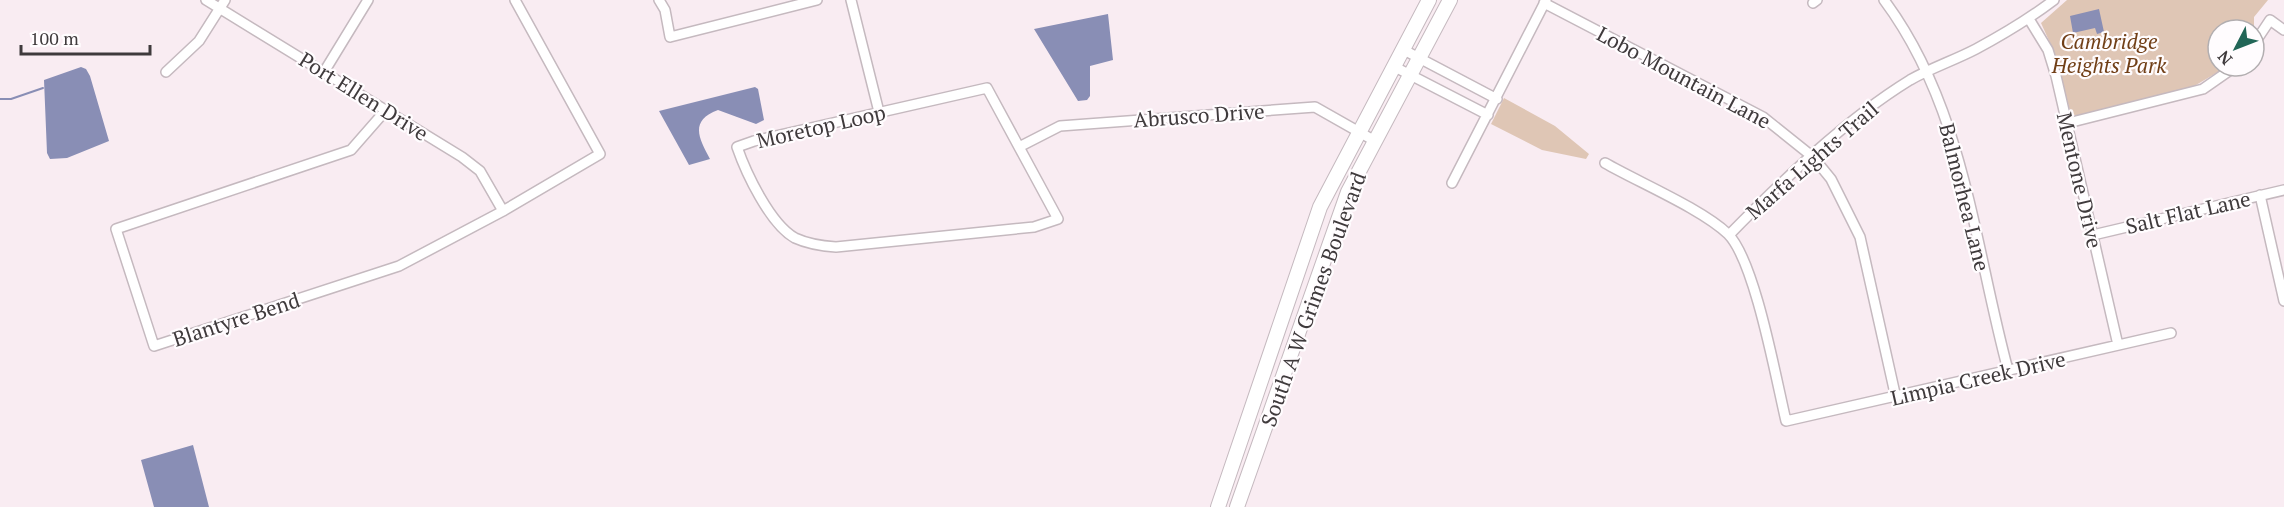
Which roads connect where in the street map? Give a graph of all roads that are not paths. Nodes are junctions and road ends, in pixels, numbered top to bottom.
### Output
1 (206, 0) edge
2 (368, 0) edge
3 (515, 0) edge
4 (659, 0) edge
5 (817, 0) edge
6 (851, 0) edge
7 (1429, 0) edge
8 (1450, 0) edge
9 (1884, 0) edge
10 (2054, 0) edge
11 (1545, 1) edge
12 (223, 4) edge
13 (780, 4) edge
14 (2029, 19) junction
15 (2266, 26) edge
16 (2284, 30) edge
17 (1402, 49) junction
18 (1419, 58) junction
19 (1393, 66) junction
20 (1928, 71) junction
21 (166, 72) dead end
22 (324, 72) junction
23 (1410, 75) junction
24 (2219, 78) edge
25 (1497, 99) junction
26 (386, 110) junction
27 (879, 112) junction
28 (1488, 115) junction
29 (2068, 123) junction
30 (1358, 131) junction
31 (1375, 141) junction
32 (1019, 147) junction
33 (1813, 157) junction
34 (1605, 164) dead end
35 (1452, 183) dead end
36 (2284, 190) edge
37 (2260, 195) junction
38 (503, 211) junction
39 (1729, 235) junction
40 (2093, 235) junction
41 (1308, 243) junction
42 (1318, 278) junction
43 (2284, 301) edge
44 (2170, 333) dead end
45 (2118, 345) junction
46 (2008, 370) junction
47 (1896, 398) junction
48 (1220, 501) edge
49 (1238, 504) edge

1 - 12 street, Port Ellen Drive
2 - 22 street
3 - 38 street, Blantyre Bend
4 - 13 street
5 - 13 street
6 - 27 street
7 - 17 main road, South A W Grimes Boulevard
8 - 18 main road, South A W Grimes Boulevard
9 - 20 street, Balmorhea Lane
10 - 14 street, Marfa Lights Trail
11 - 25 street
11 - 33 street, Lobo Mountain Lane
12 - 21 street
12 - 22 street, Port Ellen Drive
14 - 20 street, Marfa Lights Trail
14 - 29 street, Mentone Drive
15 - 16 street
17 - 18 street
17 - 19 main road, South A W Grimes Boulevard
18 - 23 main road, South A W Grimes Boulevard
18 - 25 street
19 - 23 street
19 - 30 main road, South A W Grimes Boulevard
20 - 33 street, Marfa Lights Trail
20 - 46 street, Balmorhea Lane
22 - 26 street, Port Ellen Drive
23 - 28 street
23 - 31 main road, South A W Grimes Boulevard
24 - 29 street
25 - 28 street
26 - 38 street, Port Ellen Drive
26 - 38 street, Blantyre Bend
27 - 32 street, Moretop Loop
27 - 32 street, Moretop Loop
28 - 35 street
29 - 40 street, Mentone Drive
30 - 31 street, Abrusco Drive
30 - 32 street, Abrusco Drive
30 - 41 main road, South A W Grimes Boulevard
31 - 42 main road, South A W Grimes Boulevard
33 - 39 street, Marfa Lights Trail
33 - 47 street, Lobo Mountain Lane
34 - 39 street
36 - 37 street, Salt Flat Lane
37 - 40 street, Salt Flat Lane
37 - 43 street
39 - 47 street, Limpia Creek Drive
40 - 45 street, Mentone Drive
41 - 42 main road
41 - 48 main road, South A W Grimes Boulevard
42 - 49 main road, South A W Grimes Boulevard
44 - 45 street, Limpia Creek Drive
45 - 46 street, Limpia Creek Drive
46 - 47 street, Limpia Creek Drive
48 - 49 main road

